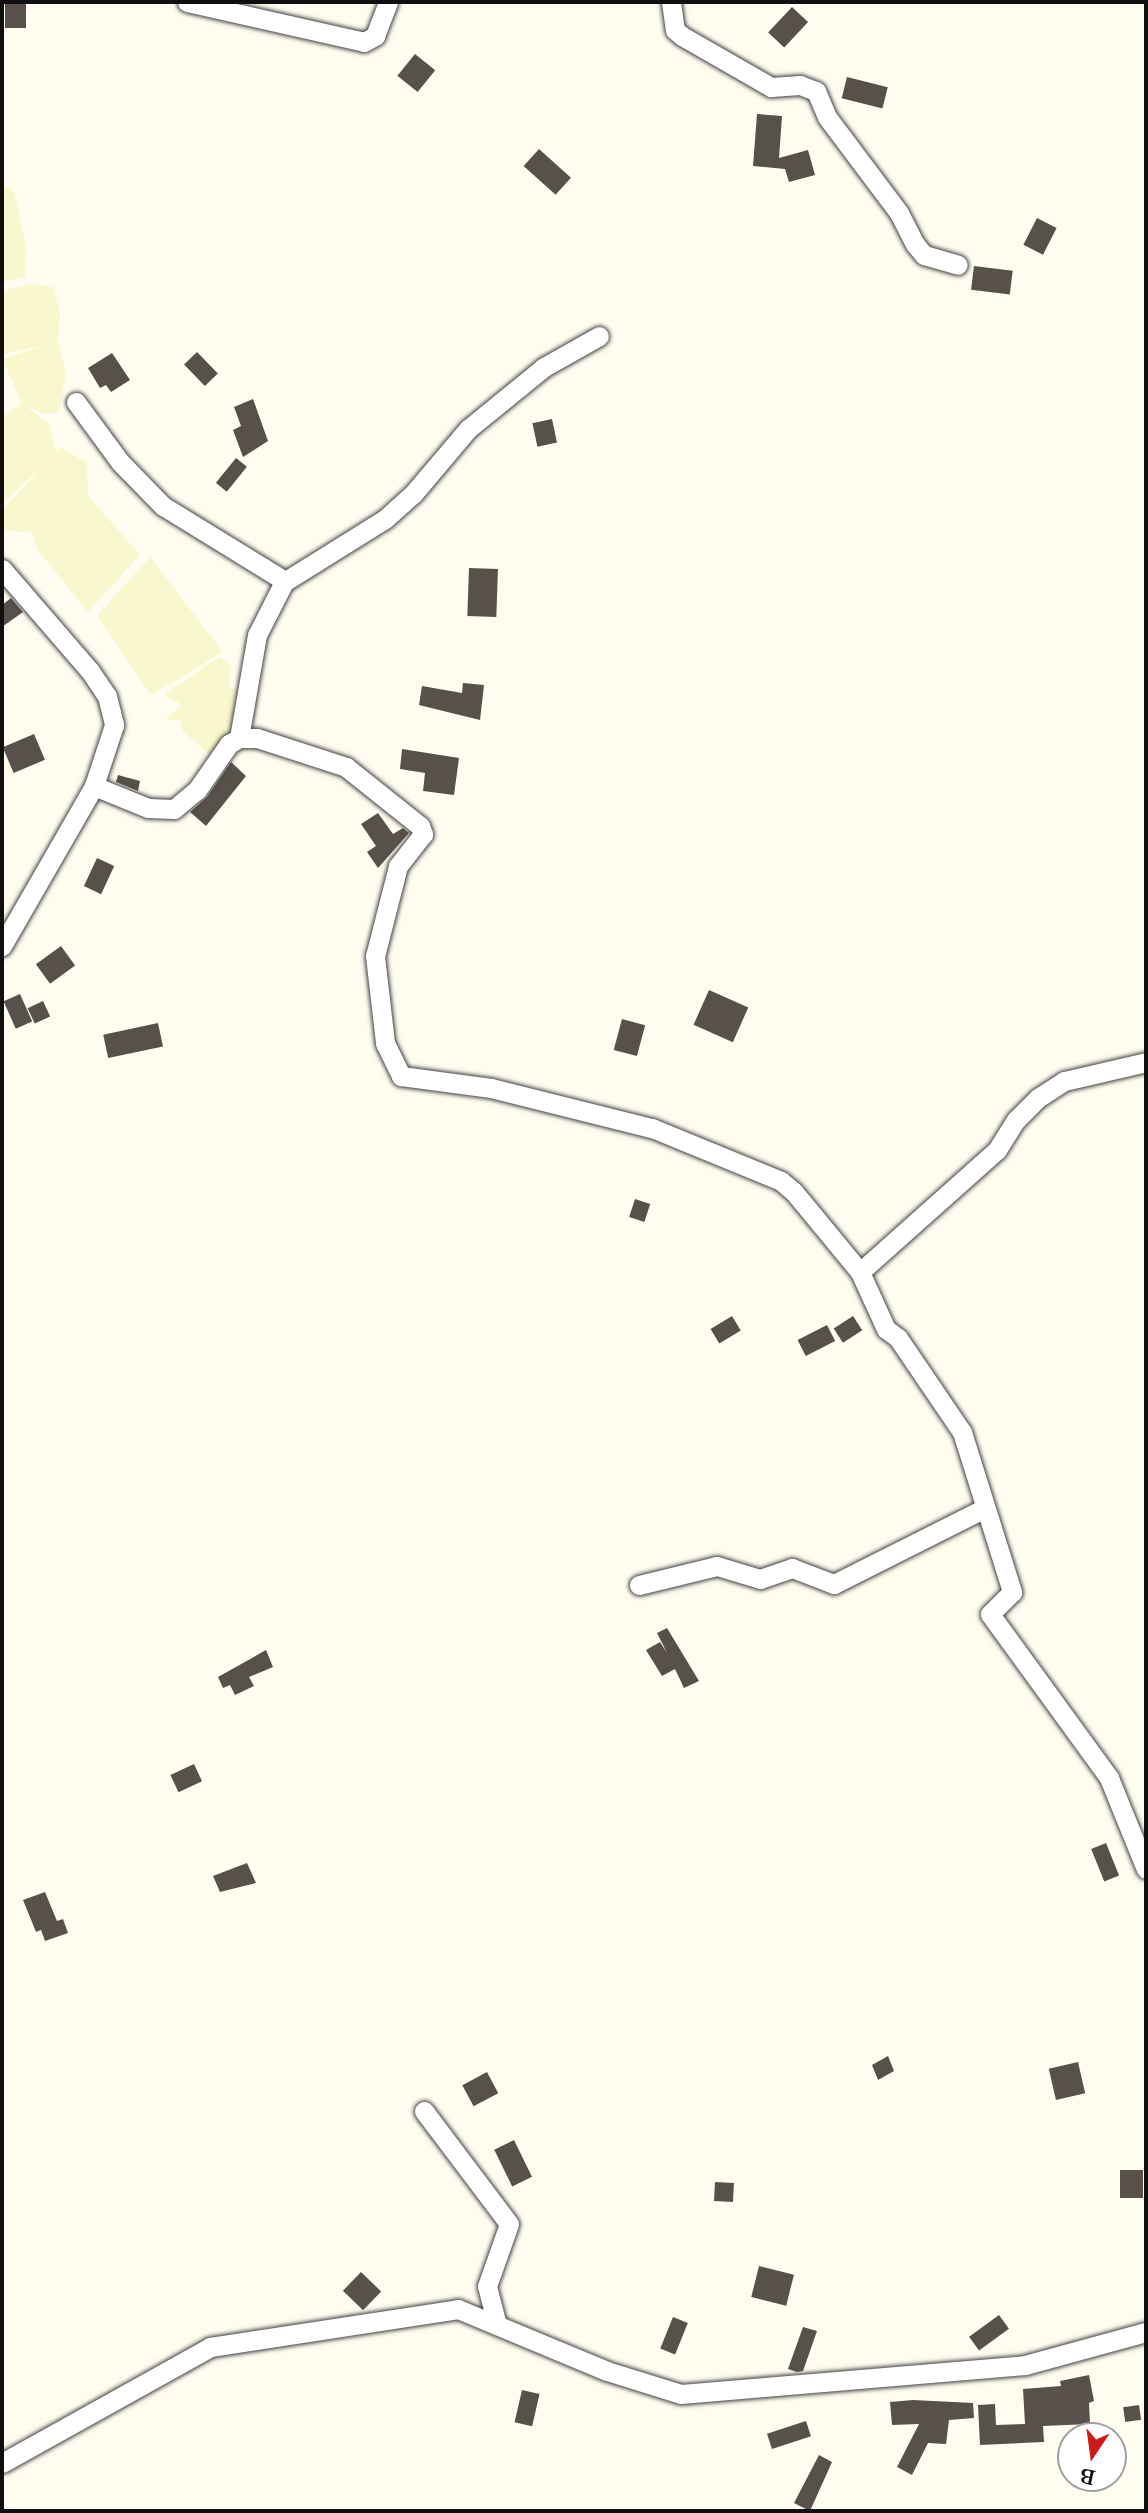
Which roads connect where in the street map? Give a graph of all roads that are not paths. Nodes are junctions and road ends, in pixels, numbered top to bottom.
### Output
1 (187, 2) edge
2 (388, 2) edge
3 (671, 2) edge
4 (958, 265) dead end
5 (599, 336) dead end
6 (76, 402) dead end
7 (2, 569) edge
8 (285, 581) junction
9 (239, 738) junction
10 (94, 786) junction
11 (2, 946) edge
12 (1146, 1062) edge
13 (860, 1272) junction
14 (985, 1507) junction
15 (639, 1585) dead end
16 (1146, 1869) edge
17 (424, 2111) dead end
18 (497, 2325) junction
19 (1146, 2333) edge
20 (2, 2463) edge

1 - 2 street
3 - 4 street
5 - 8 street
6 - 8 street
7 - 10 street
8 - 9 street
9 - 10 street
9 - 13 street
10 - 11 street
12 - 13 street
13 - 14 street
14 - 15 street
14 - 16 street
17 - 18 street
18 - 19 street
18 - 20 street

